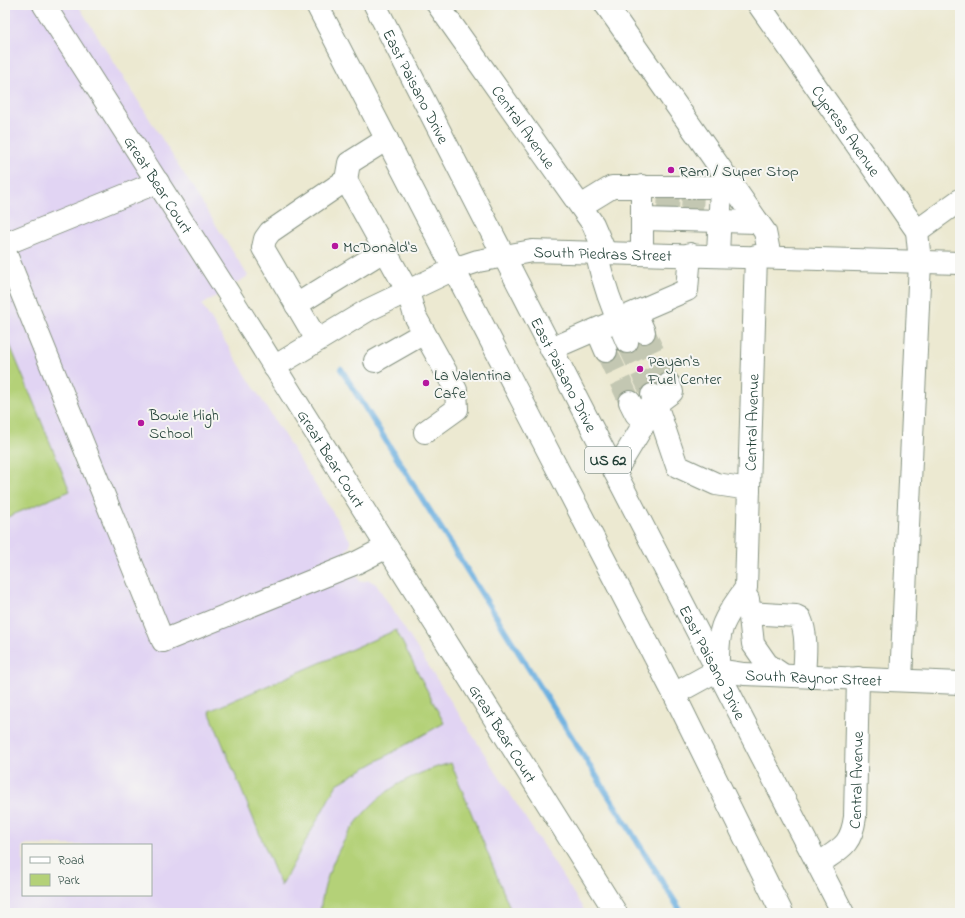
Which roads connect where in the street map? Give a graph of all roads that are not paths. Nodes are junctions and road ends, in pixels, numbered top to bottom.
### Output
1 (44, 5) edge
2 (317, 5) edge
3 (375, 5) edge
4 (438, 5) edge
5 (606, 5) edge
6 (759, 5) edge
7 (387, 139) junction
8 (346, 180) junction
9 (158, 182) junction
10 (725, 185) junction
11 (642, 186) junction
12 (960, 200) edge
13 (668, 202) junction
14 (692, 203) junction
15 (581, 206) junction
16 (643, 219) junction
17 (719, 221) junction
18 (758, 222) junction
19 (917, 231) junction
20 (5, 244) edge
21 (385, 250) junction
22 (5, 252) edge
23 (601, 252) junction
24 (642, 253) junction
25 (690, 254) junction
26 (504, 255) junction
27 (718, 255) junction
28 (763, 256) junction
29 (920, 262) junction
30 (960, 263) edge
31 (454, 269) junction
32 (408, 292) junction
33 (296, 305) junction
34 (631, 327) junction
35 (596, 330) junction
36 (424, 333) junction
37 (317, 340) junction
38 (551, 349) junction
39 (606, 351) tunnel mouth
40 (375, 361) dead end
41 (274, 367) junction
42 (659, 393) junction
43 (630, 402) tunnel mouth
44 (424, 432) dead end
45 (615, 472) junction
46 (749, 489) junction
47 (387, 547) junction
48 (746, 588) junction
49 (749, 613) junction
50 (718, 670) junction
51 (783, 675) junction
52 (804, 676) junction
53 (858, 678) junction
54 (901, 680) junction
55 (960, 683) edge
56 (674, 694) junction
57 (818, 864) junction
58 (616, 913) edge
59 (782, 913) edge
60 (843, 913) edge

1 - 9 street, Great Bear Court
2 - 7 street, US 62
3 - 26 street, East Paisano Drive / US 62
4 - 15 street, Central Avenue
5 - 10 street, Central Avenue
6 - 19 street, Cypress Avenue
7 - 8 street
7 - 31 street, US 62
8 - 21 street
8 - 33 street
9 - 20 street
9 - 41 street, Great Bear Court
10 - 14 street
10 - 17 street
10 - 18 street, Central Avenue
11 - 13 street
11 - 15 street
11 - 16 street
12 - 19 street
13 - 14 street
13 - 14 street
13 - 16 street
14 - 17 street
15 - 23 street, Central Avenue
16 - 24 street
17 - 18 street
17 - 27 street
18 - 28 street, Central Avenue
19 - 29 street, Cypress Avenue
21 - 32 street
21 - 33 street
22 - 47 street
23 - 24 street, South Piedras Street
23 - 26 street, South Piedras Street
23 - 34 street, Central Avenue
24 - 25 street, South Piedras Street
25 - 27 street, South Piedras Street
25 - 34 street
26 - 31 street, South Piedras Street
26 - 38 street, East Paisano Drive / US 62
27 - 28 street, South Piedras Street
28 - 29 street, South Piedras Street
28 - 46 street, Central Avenue
29 - 30 street, South Piedras Street
29 - 54 street, Cypress Avenue
31 - 32 street, South Piedras Street
31 - 56 street, US 62
32 - 36 street
32 - 37 street, South Piedras Street
33 - 37 street
34 - 35 street
35 - 38 street
35 - 39 street
36 - 40 street
36 - 44 street
37 - 41 street, South Piedras Street
38 - 45 street, East Paisano Drive / US 62
41 - 47 street, Great Bear Court
42 - 43 street
42 - 45 street
42 - 46 street
45 - 50 street, East Paisano Drive / US 62
46 - 48 street, Central Avenue
47 - 58 street, Great Bear Court
48 - 49 street, Central Avenue
48 - 50 street
49 - 51 street, Central Avenue
49 - 52 street
50 - 51 street, South Raynor Street
50 - 56 street
50 - 57 street, East Paisano Drive / US 62
51 - 52 street, South Raynor Street
52 - 53 street, South Raynor Street
53 - 54 street, South Raynor Street
53 - 57 street, Central Avenue
54 - 55 street, South Raynor Street
56 - 59 street, US 62
57 - 60 street, East Paisano Drive / US 62

